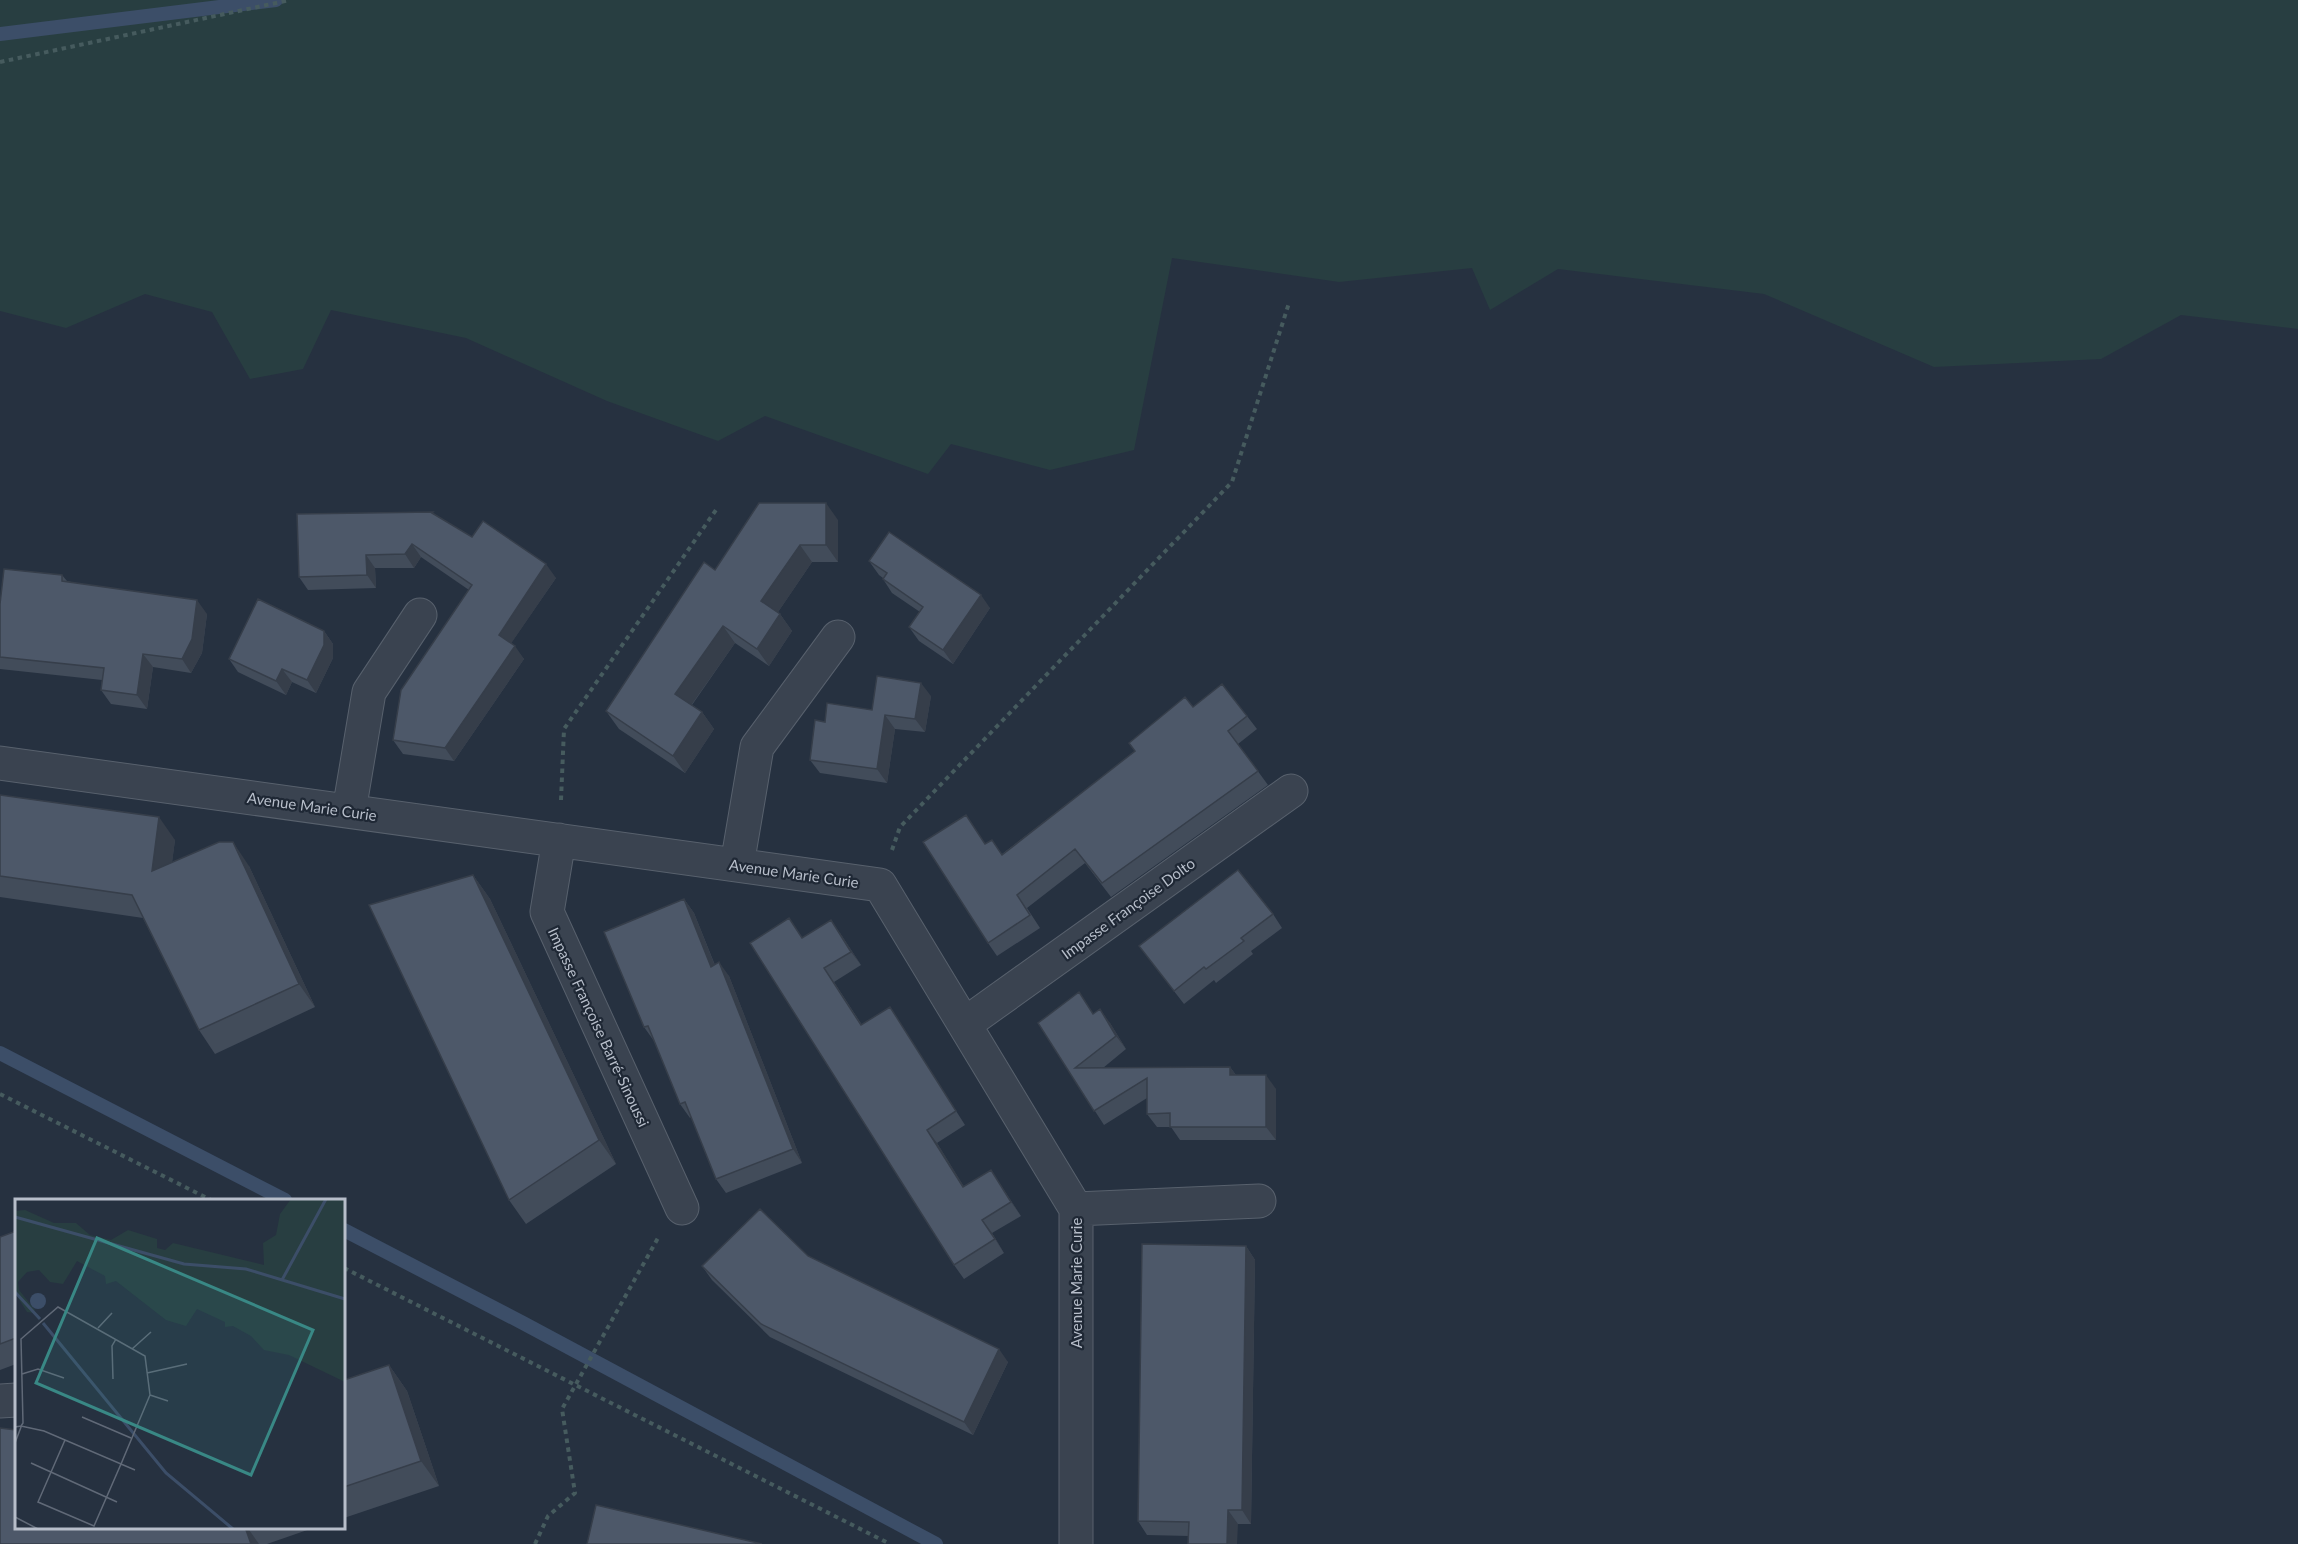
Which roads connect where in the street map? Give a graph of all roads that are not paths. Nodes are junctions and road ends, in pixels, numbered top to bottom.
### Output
1 (420, 615) dead end
2 (838, 637) dead end
3 (0, 763) edge
4 (1292, 791) dead end
5 (349, 811) junction
6 (559, 840) junction
7 (736, 865) junction
8 (965, 1024) junction
9 (1259, 1201) dead end
10 (682, 1208) road end
11 (1076, 1209) junction
12 (1076, 1544) edge

1 - 5 street
2 - 7 street
3 - 5 street, Avenue Marie Curie
4 - 8 street, Impasse Françoise Dolto
5 - 6 street, Avenue Marie Curie
6 - 7 street, Avenue Marie Curie
6 - 10 street, Impasse Françoise Barré-Sinoussi
7 - 8 street, Avenue Marie Curie
8 - 11 street, Avenue Marie Curie
9 - 11 street
11 - 12 street, Avenue Marie Curie

